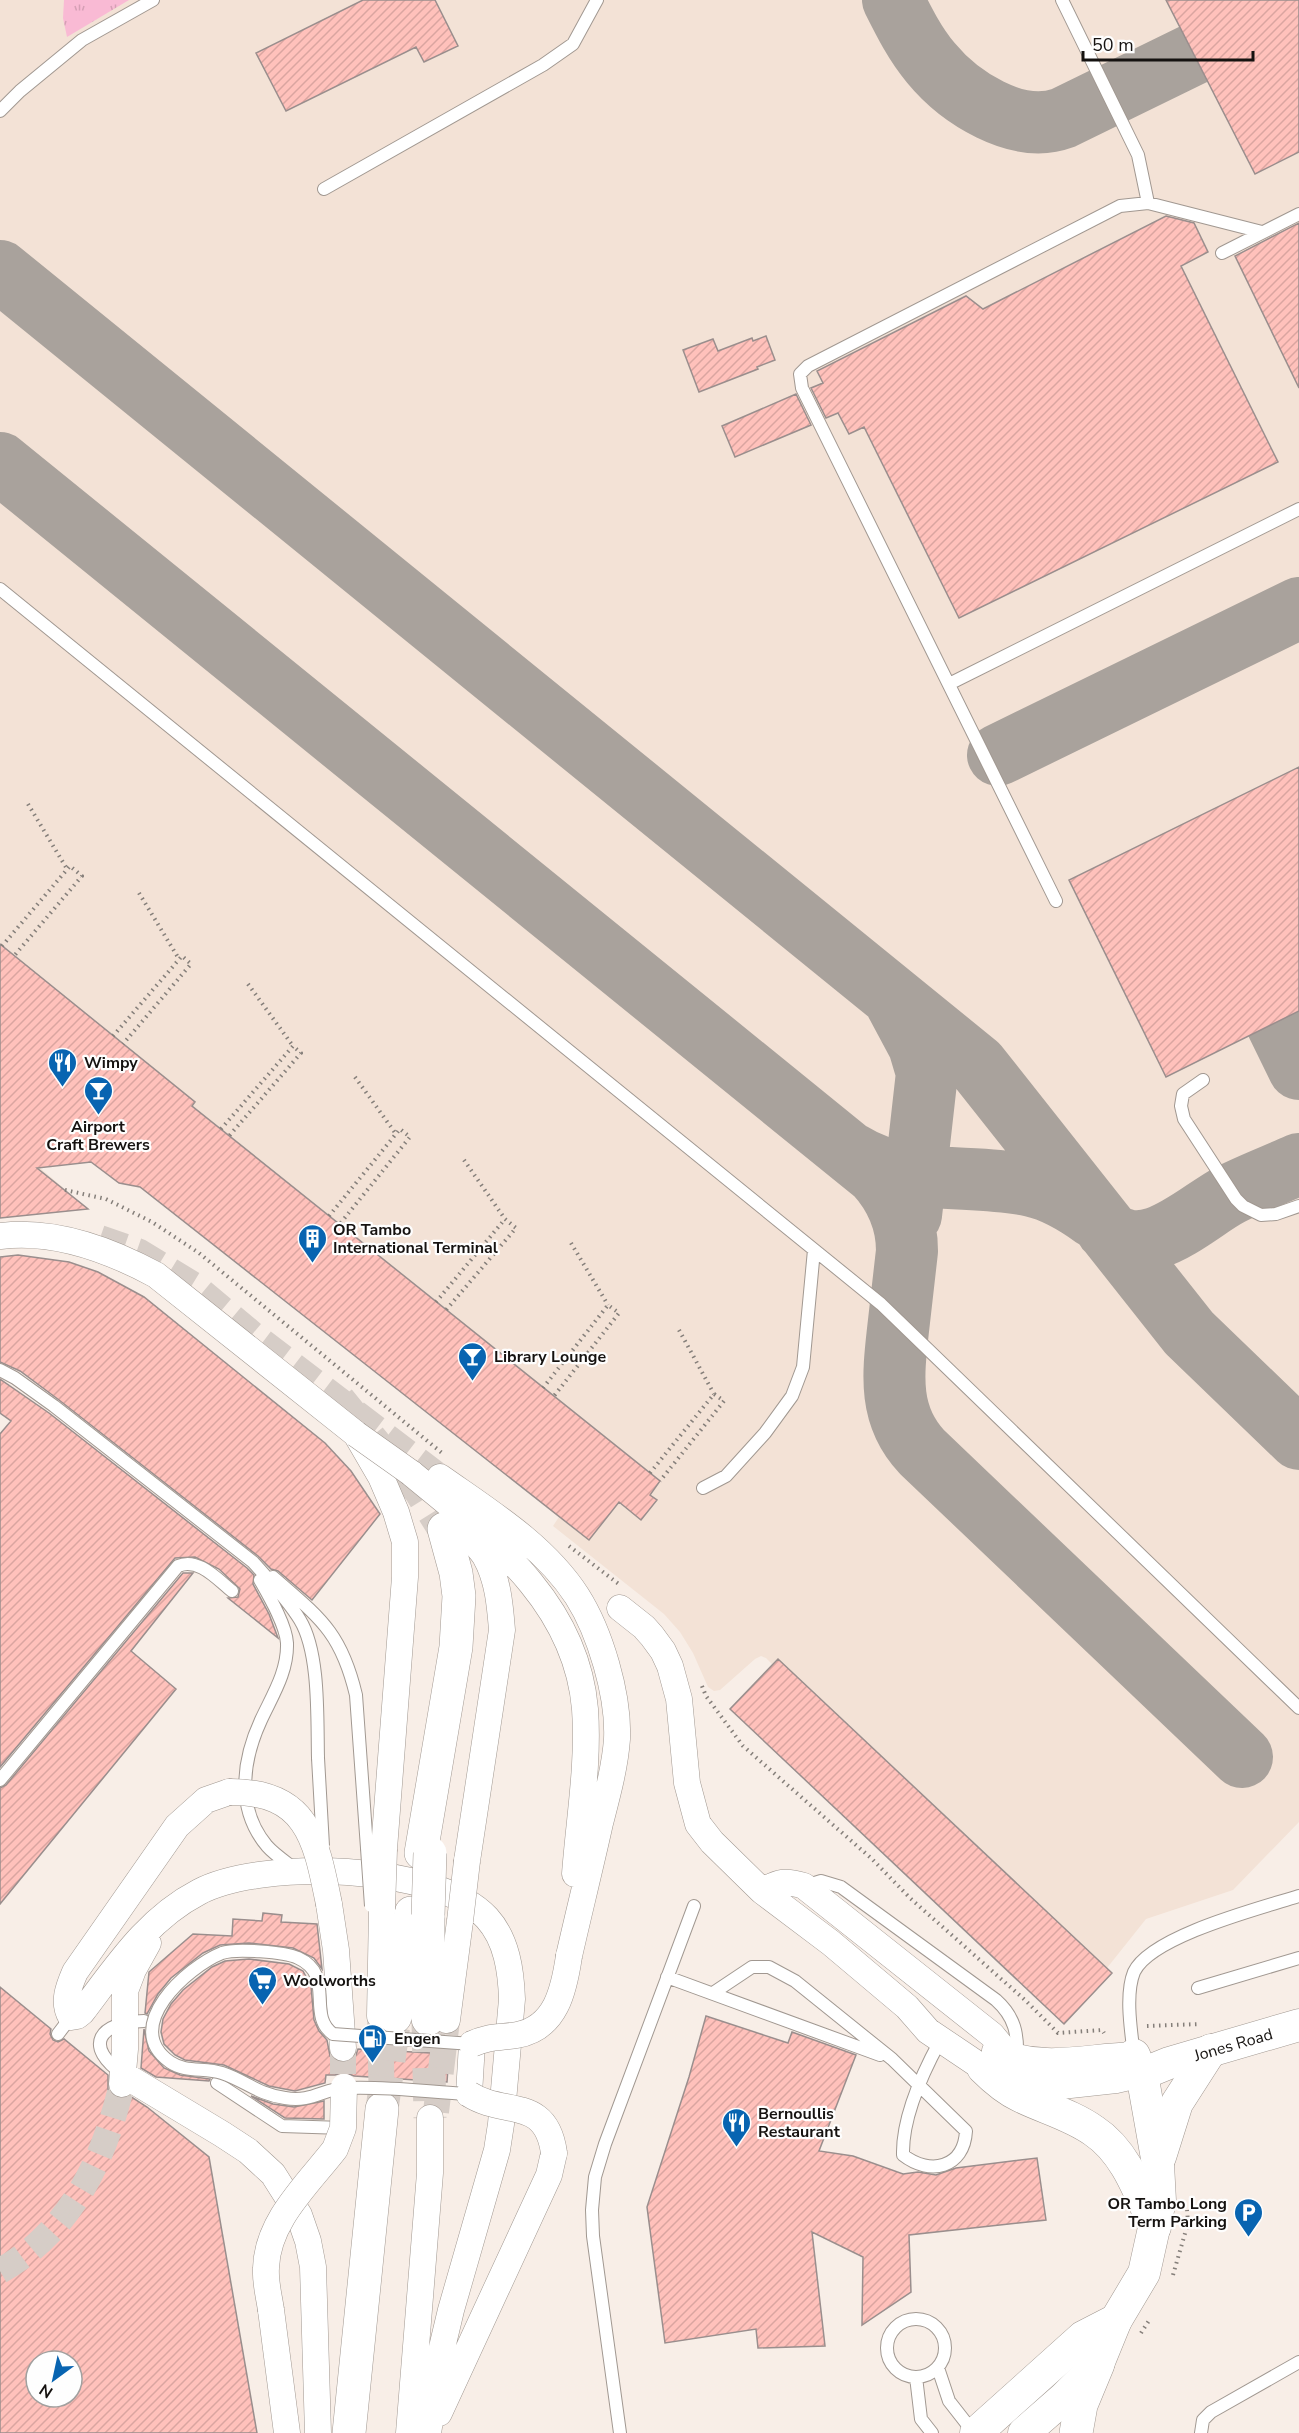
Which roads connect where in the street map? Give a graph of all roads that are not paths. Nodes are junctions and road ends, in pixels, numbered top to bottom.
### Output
1 (153, 0) edge
2 (597, 0) edge
3 (1062, 0) edge
4 (0, 111) edge
5 (324, 189) dead end
6 (1148, 203) junction
7 (1299, 214) edge
8 (1262, 232) junction
9 (1222, 253) dead end
10 (1299, 509) edge
11 (0, 589) edge
12 (949, 684) junction
13 (1056, 901) dead end
14 (1203, 1080) dead end
15 (1299, 1206) edge
16 (0, 1236) edge
17 (814, 1250) junction
18 (0, 1370) edge
19 (356, 1434) junction
20 (411, 1473) junction
21 (440, 1477) tunnel mouth
22 (703, 1488) dead end
23 (444, 1528) tunnel mouth
24 (240, 1553) junction
25 (253, 1562) junction
26 (232, 1591) dead end
27 (620, 1608) dead end
28 (1299, 1707) edge
29 (0, 1780) edge
30 (376, 1849) junction
31 (299, 1872) junction
32 (762, 1891) junction
33 (1299, 1896) edge
34 (189, 1898) junction
35 (329, 1904) junction
36 (694, 1906) dead end
37 (398, 1911) junction
38 (569, 1956) junction
39 (1299, 1958) edge
40 (667, 1977) junction
41 (1198, 1988) dead end
42 (713, 1993) junction
43 (907, 2007) junction
44 (385, 2008) tunnel mouth
45 (437, 2020) joint
46 (1299, 2025) edge
47 (1210, 2036) junction
48 (940, 2041) junction
49 (342, 2042) junction
50 (472, 2044) junction
51 (1144, 2055) junction
52 (892, 2059) junction
53 (1003, 2061) junction
54 (344, 2082) junction
55 (217, 2083) dead end
56 (917, 2084) junction
57 (469, 2094) junction
58 (382, 2109) dead end
59 (433, 2115) tunnel mouth
60 (343, 2128) junction
61 (1158, 2164) junction
62 (1155, 2227) junction
63 (1116, 2320) junction
64 (1299, 2362) edge
65 (1098, 2364) junction
66 (938, 2368) junction
67 (916, 2377) junction
68 (287, 2433) edge
69 (318, 2433) edge
70 (349, 2433) edge
71 (410, 2433) edge
72 (429, 2433) edge
73 (620, 2433) edge
74 (932, 2433) edge
75 (975, 2433) edge
76 (1024, 2433) edge
77 (1076, 2433) edge
78 (1201, 2433) edge

1 - 4 lane
2 - 5 lane
3 - 6 lane
6 - 8 lane
6 - 12 lane
7 - 8 lane
8 - 9 lane
10 - 12 lane
11 - 17 lane
12 - 13 lane
14 - 15 lane
16 - 19 street
17 - 22 lane
17 - 28 lane
18 - 24 lane
19 - 20 street, bridge
19 - 30 street
20 - 38 street
20 - 45 street, bridge
21 - 38 street
23 - 37 main road, bridge
24 - 25 lane
24 - 31 lane
25 - 30 lane
25 - 35 lane, bridge
26 - 29 lane
27 - 32 street
30 - 37 street, bridge
31 - 34 street
31 - 72 street
32 - 43 street
32 - 53 street
33 - 51 lane
34 - 35 street, bridge
34 - 69 street
35 - 49 street
36 - 40 lane
37 - 44 main road
37 - 45 main road
38 - 50 street, bridge
39 - 41 lane
40 - 42 lane
40 - 73 lane
42 - 52 lane
42 - 52 lane
43 - 48 street
43 - 53 street
46 - 47 street, Jones Road
47 - 51 street, Jones Road
47 - 61 street
48 - 53 street
48 - 56 lane
49 - 50 lane, bridge
49 - 54 lane, bridge
50 - 57 street
51 - 53 street
51 - 53 street
51 - 61 street
52 - 56 lane
53 - 62 street
54 - 57 lane, bridge
54 - 60 street, bridge
55 - 60 lane
56 - 56 lane
57 - 72 street, bridge
58 - 70 main road
59 - 71 street
60 - 68 street, bridge
61 - 62 street
62 - 63 street
63 - 65 street
63 - 75 street
64 - 78 lane
65 - 76 street
65 - 77 main road
66 - 67 lane
66 - 67 lane
66 - 75 lane
67 - 74 lane

